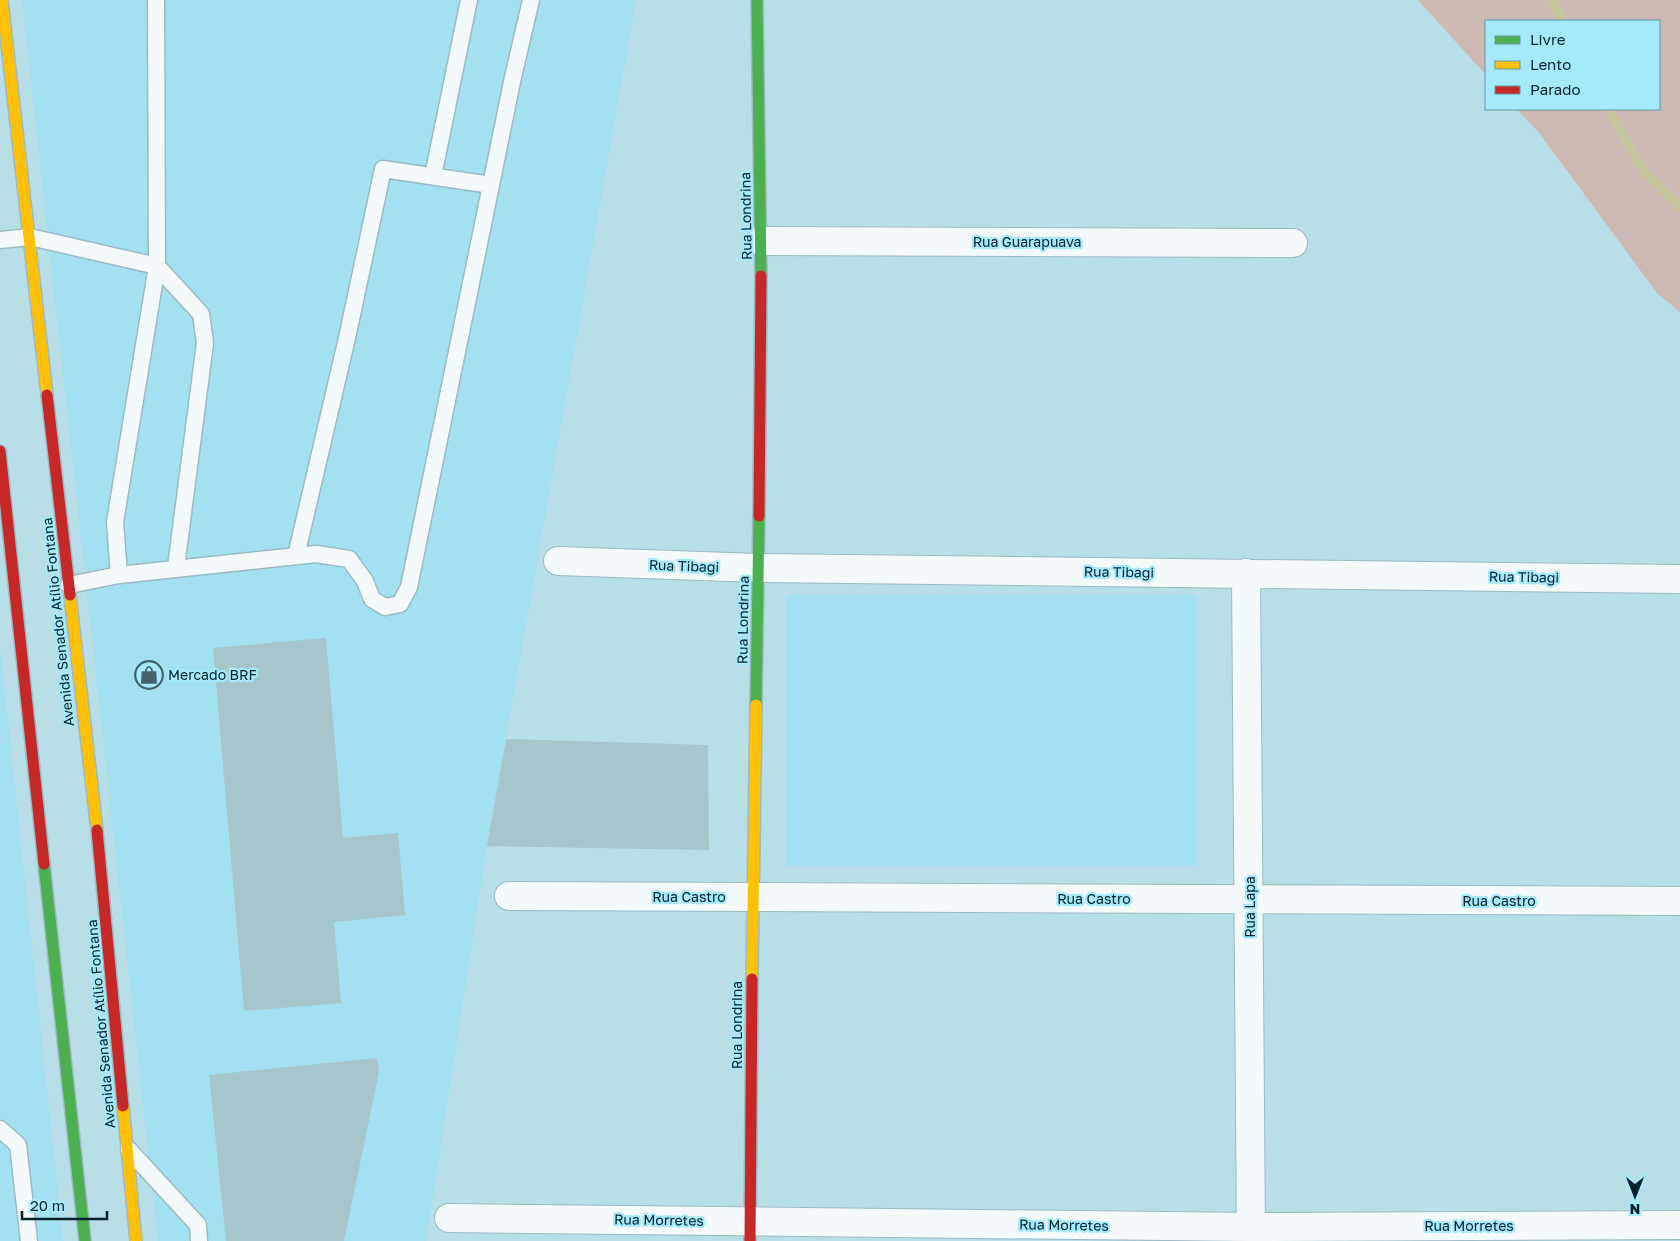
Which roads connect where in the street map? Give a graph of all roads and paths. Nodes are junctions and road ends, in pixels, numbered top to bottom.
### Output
1 (2, 0) edge
2 (156, 0) edge
3 (469, 0) edge
4 (531, 0) edge
5 (758, 0) edge
6 (433, 176) junction
7 (491, 186) junction
8 (30, 237) junction
9 (0, 240) edge
10 (761, 241) junction
11 (1293, 243) dead end
12 (157, 266) junction
13 (0, 451) edge
14 (296, 556) junction
15 (558, 561) dead end
16 (176, 568) junction
17 (759, 568) junction
18 (1246, 573) junction
19 (119, 574) junction
20 (1680, 579) edge
21 (69, 585) junction
22 (509, 896) dead end
23 (752, 898) junction
24 (1250, 899) junction
25 (1680, 902) edge
26 (0, 1129) edge
27 (128, 1149) junction
28 (449, 1218) dead end
29 (1680, 1225) edge
30 (750, 1231) edge
31 (1251, 1234) edge
32 (29, 1241) edge
33 (85, 1241) edge
34 (136, 1241) edge
35 (199, 1241) edge

1 - 8 main road, Avenida Senador Atílio Fontana
2 - 12 lane
3 - 6 lane
4 - 7 lane
5 - 10 main road, Rua Londrina
6 - 7 lane
6 - 14 lane
7 - 14 lane
8 - 9 lane
8 - 12 lane
8 - 21 main road, Avenida Senador Atílio Fontana
10 - 11 street, Rua Guarapuava
10 - 17 main road, Rua Londrina
12 - 16 lane
12 - 19 lane
13 - 33 main road
14 - 16 lane
15 - 17 street, Rua Tibagi
16 - 19 lane
17 - 18 street, Rua Tibagi
17 - 23 main road, Rua Londrina
18 - 20 street, Rua Tibagi
18 - 24 street, Rua Lapa
19 - 21 lane
21 - 27 main road, Avenida Senador Atílio Fontana
22 - 23 street, Rua Castro
23 - 24 street, Rua Castro
23 - 30 main road, Rua Londrina
24 - 25 street, Rua Castro
24 - 31 street, Rua Lapa
26 - 32 lane
27 - 34 main road, Avenida Senador Atílio Fontana
27 - 35 lane
28 - 30 street, Rua Morretes
29 - 31 street, Rua Morretes
30 - 31 street, Rua Morretes

